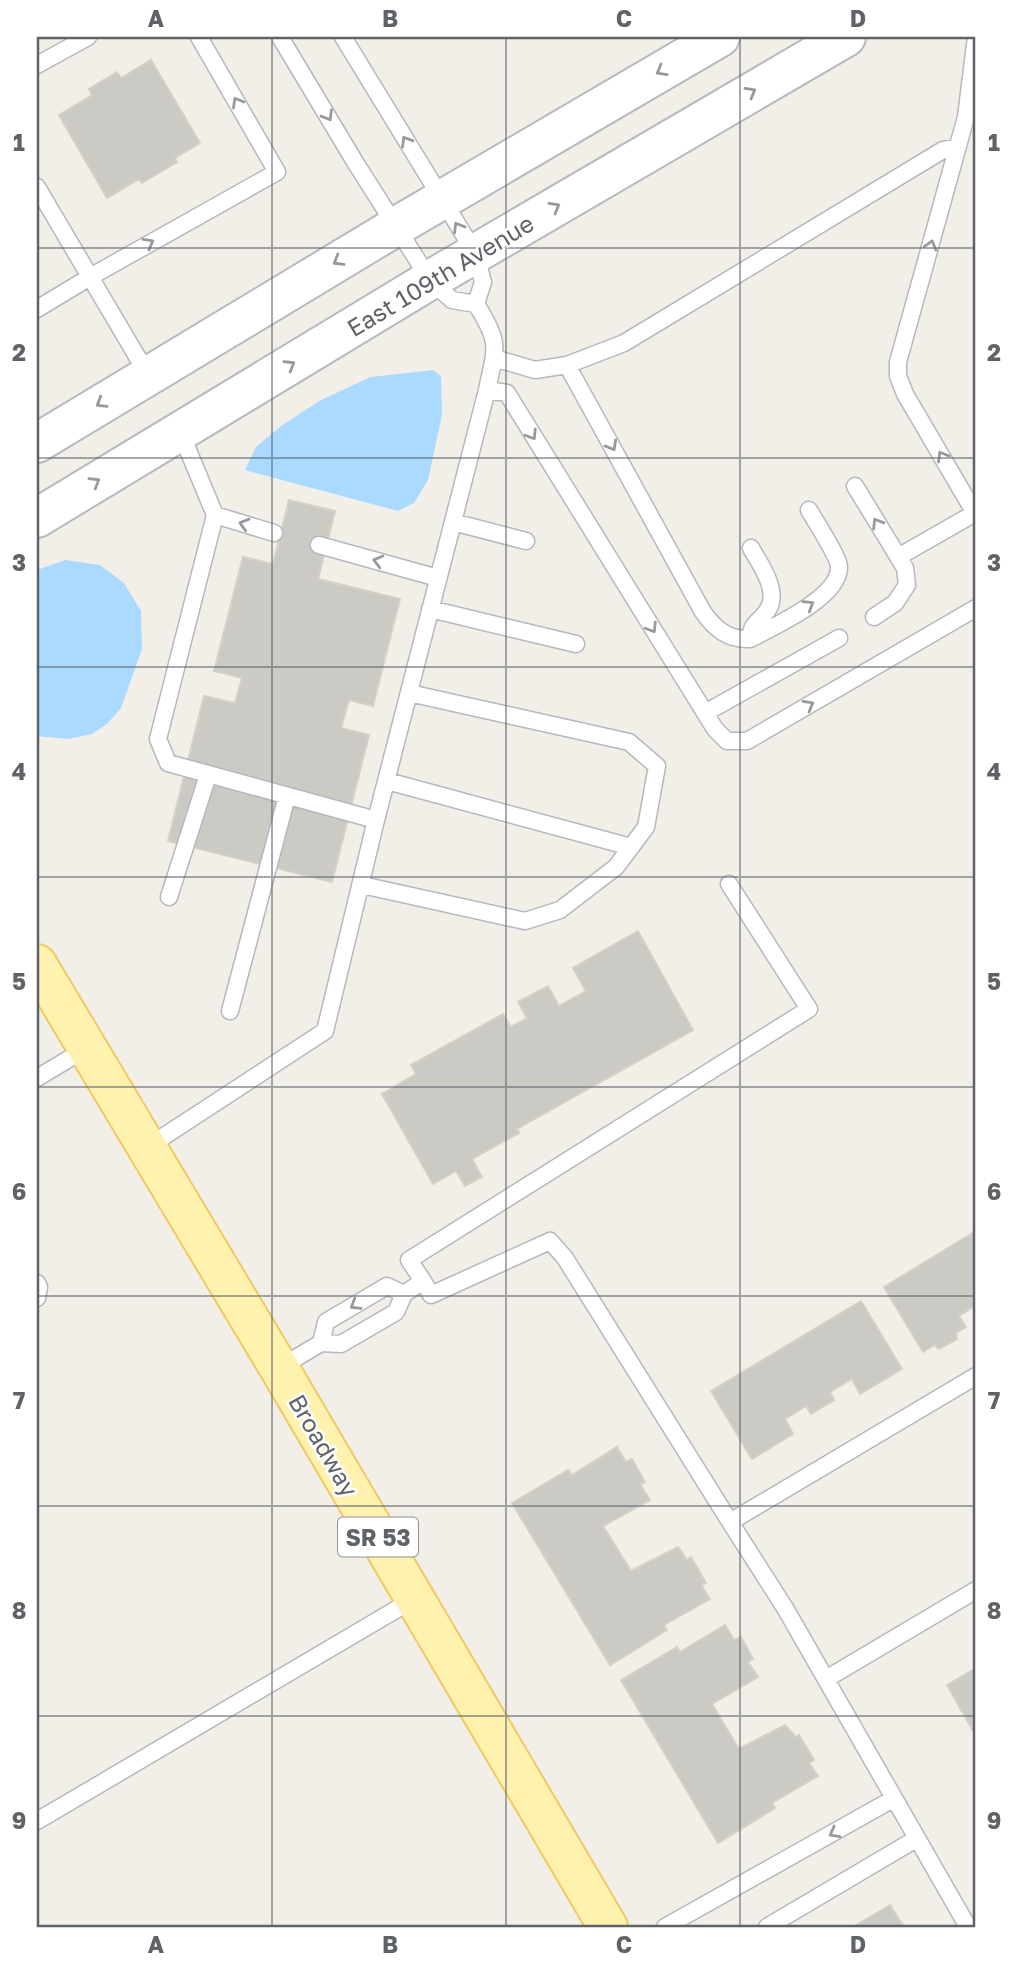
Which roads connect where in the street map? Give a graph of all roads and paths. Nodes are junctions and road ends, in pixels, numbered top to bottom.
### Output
1 (88, 37) edge
2 (200, 37) edge
3 (280, 37) edge
4 (343, 37) edge
5 (720, 37) edge
6 (846, 37) edge
7 (976, 37) edge
8 (37, 65) edge
9 (957, 148) junction
10 (37, 187) edge
11 (442, 200) junction
12 (397, 226) junction
13 (475, 253) junction
14 (90, 276) junction
15 (430, 279) junction
16 (476, 304) junction
17 (37, 309) edge
18 (494, 358) junction
19 (567, 365) junction
20 (148, 375) junction
21 (487, 390) junction
22 (180, 431) junction
23 (37, 443) edge
24 (855, 486) dead end
25 (809, 510) dead end
26 (976, 514) edge
27 (215, 515) junction
28 (37, 518) edge
29 (453, 522) junction
30 (274, 533) dead end
31 (526, 541) dead end
32 (318, 545) dead end
33 (751, 548) dead end
34 (898, 557) junction
35 (438, 578) junction
36 (976, 608) edge
37 (430, 609) junction
38 (874, 617) dead end
39 (839, 638) dead end
40 (750, 639) junction
41 (576, 644) dead end
42 (410, 693) junction
43 (705, 713) junction
44 (208, 775) junction
45 (387, 781) junction
46 (287, 796) junction
47 (376, 820) junction
48 (631, 847) junction
49 (362, 884) junction
50 (729, 884) dead end
51 (169, 897) dead end
52 (37, 964) edge
53 (230, 1011) dead end
54 (87, 1048) junction
55 (37, 1077) edge
56 (146, 1148) junction
57 (423, 1281) junction
58 (37, 1283) edge
59 (404, 1294) junction
60 (37, 1298) edge
61 (321, 1343) junction
62 (279, 1367) junction
63 (976, 1376) edge
64 (730, 1522) junction
65 (976, 1590) edge
66 (414, 1599) junction
67 (826, 1679) junction
68 (893, 1799) junction
69 (37, 1821) edge
70 (916, 1839) junction
71 (608, 1927) edge
72 (666, 1927) edge
73 (767, 1927) edge
74 (968, 1927) edge

1 - 8 lane
14 -> 2 lane
3 -> 12 lane
11 -> 4 lane
5 -> 11 main road
13 -> 6 main road, East 109th Avenue
7 - 9 lane
9 - 19 lane
26 -> 9 lane
10 - 14 lane
11 - 12 main road
13 -> 11 lane
12 - 15 lane
12 -> 20 main road
13 - 15 main road, East 109th Avenue
13 - 16 lane
14 - 17 lane
14 - 20 lane
15 - 16 lane
22 -> 15 main road, East 109th Avenue
16 - 18 lane
18 - 19 lane
18 - 21 lane
19 -> 40 lane
20 -> 23 main road
21 - 29 lane
21 -> 43 lane
22 - 27 lane
28 -> 22 main road, East 109th Avenue
34 -> 24 lane
40 -> 25 lane
26 - 34 lane
30 -> 27 lane
27 - 44 lane
29 - 31 lane
29 - 35 lane
35 -> 32 lane
33 - 40 lane
34 - 38 lane
35 - 37 lane
43 -> 36 lane
37 - 41 lane
37 - 42 lane
39 - 43 lane
42 - 45 lane
42 - 48 lane
44 - 46 lane
44 - 51 lane
45 - 47 lane
45 - 48 lane
46 - 47 lane
46 - 53 lane
47 - 49 lane
48 - 49 lane
49 - 56 lane
50 - 57 lane
52 - 54 main road, Broadway / SR 53
54 - 55 lane
54 - 56 main road, Broadway / SR 53
56 - 62 main road, Broadway / SR 53
57 - 59 lane
57 - 64 lane
58 - 60 lane
59 - 61 lane
59 -> 61 lane
61 - 62 lane
62 - 66 main road, Broadway / SR 53
63 - 64 lane
64 - 67 lane
65 - 67 lane
66 - 69 lane
66 - 71 main road, Broadway / SR 53
67 - 68 lane
68 - 70 lane
68 -> 72 lane
70 - 73 lane
70 - 74 lane

